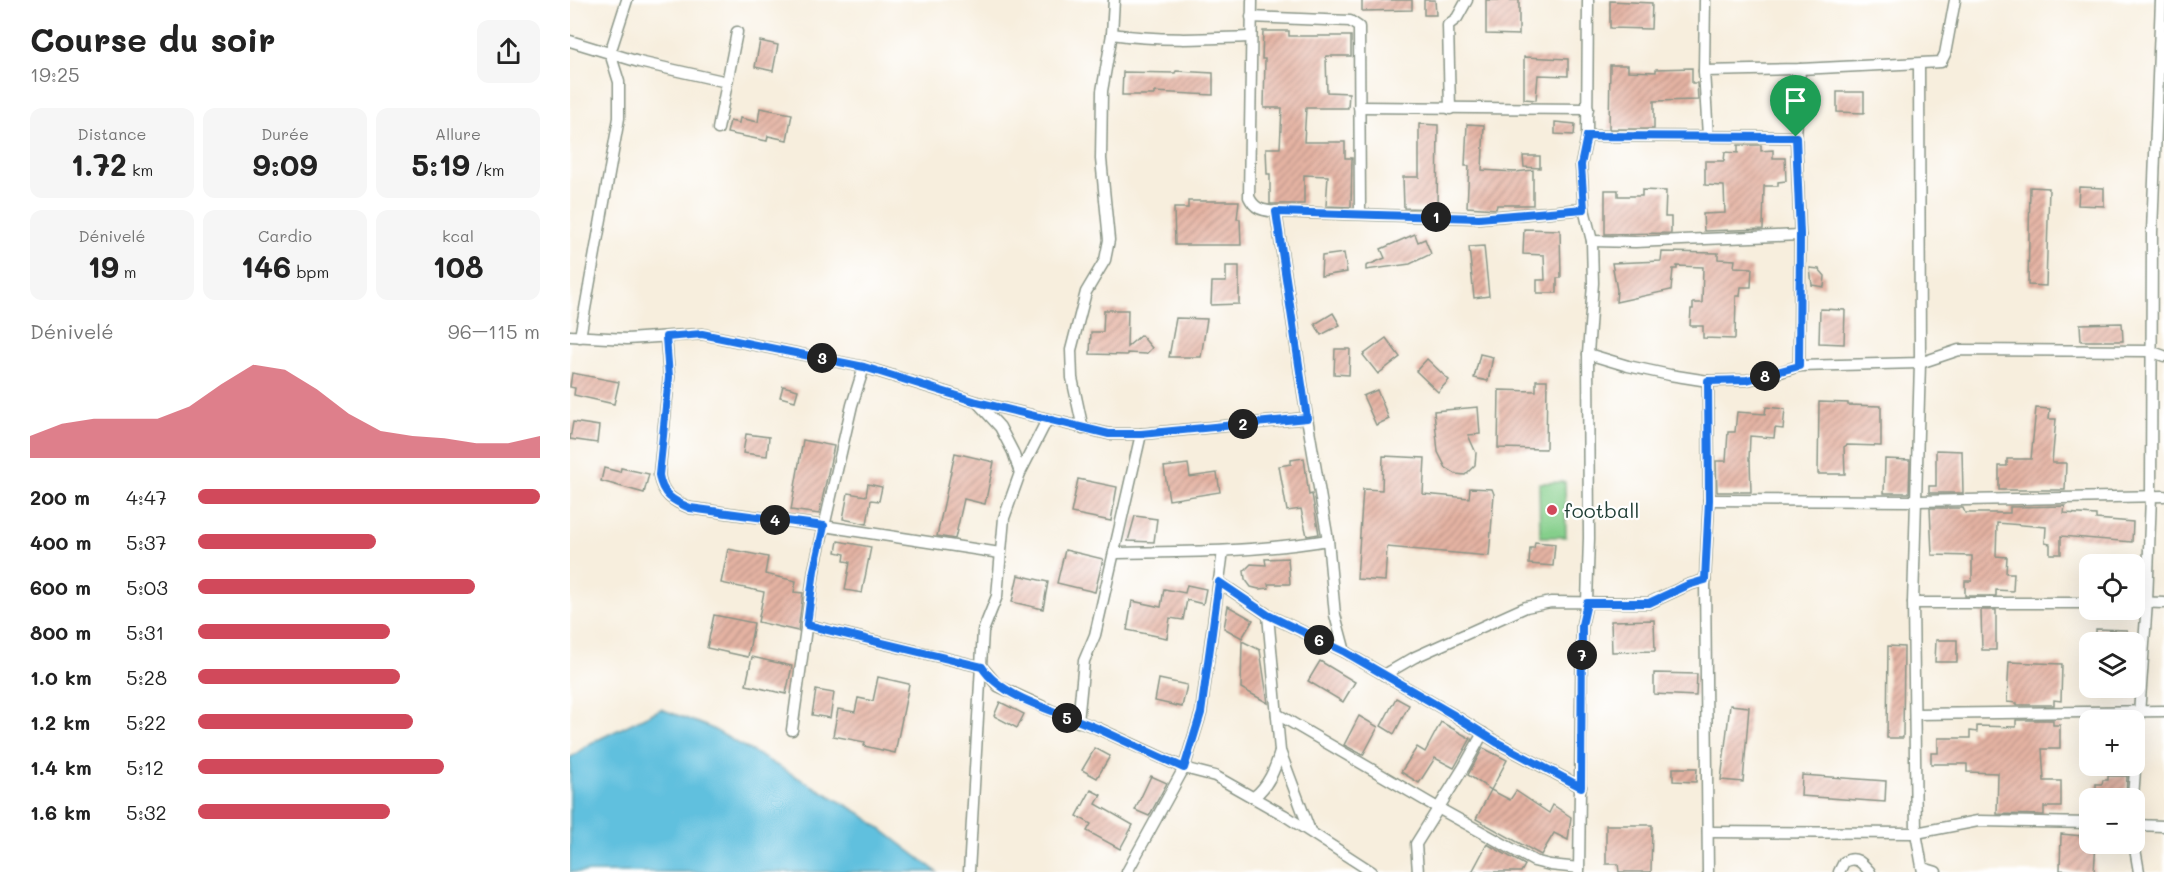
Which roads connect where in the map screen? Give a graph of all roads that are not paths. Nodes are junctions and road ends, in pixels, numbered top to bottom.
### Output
1 (627, 0) edge
2 (1114, 0) edge
3 (1252, 0) edge
4 (1467, 0) edge
5 (1588, 0) edge
6 (1705, 0) edge
7 (1955, 0) edge
8 (2161, 0) edge
9 (2163, 15) edge
10 (1251, 17) junction
11 (736, 32) dead end
12 (1112, 34) junction
13 (1250, 37) junction
14 (570, 41) edge
15 (610, 53) junction
16 (1919, 64) junction
17 (1800, 69) junction
18 (1704, 71) junction
19 (727, 82) junction
20 (1359, 107) junction
21 (1450, 108) junction
22 (1588, 109) junction
23 (718, 129) dead end
24 (1587, 136) junction
25 (1708, 136) junction
26 (1796, 137) junction
27 (1584, 209) junction
28 (1276, 212) junction
29 (1360, 213) junction
30 (2152, 232) junction
31 (2164, 233) edge
32 (1800, 234) junction
33 (1592, 241) junction
34 (575, 337) edge
35 (666, 337) junction
36 (2150, 351) junction
37 (1588, 354) junction
38 (2164, 356) edge
39 (1920, 363) junction
40 (1799, 366) junction
41 (864, 367) junction
42 (1708, 381) junction
43 (977, 402) junction
44 (1307, 418) junction
45 (1047, 420) junction
46 (1083, 429) junction
47 (1141, 434) junction
48 (1020, 473) junction
49 (2151, 496) junction
50 (2164, 496) edge
51 (1709, 500) junction
52 (1917, 501) junction
53 (824, 526) junction
54 (1328, 540) junction
55 (1223, 551) junction
56 (1000, 553) junction
57 (1114, 554) junction
58 (1705, 580) junction
59 (1219, 582) junction
60 (2147, 602) junction
61 (1587, 603) junction
62 (1913, 603) junction
63 (2079, 603) edge
64 (2164, 603) edge
65 (1268, 615) junction
66 (807, 625) junction
67 (1345, 652) junction
68 (982, 667) junction
69 (1384, 675) junction
70 (2139, 710) edge
71 (2145, 710) edge
72 (2079, 711) edge
73 (2164, 711) edge
74 (1277, 714) junction
75 (1915, 714) junction
76 (1078, 722) junction
77 (792, 730) dead end
78 (1483, 734) junction
79 (1280, 751) junction
80 (1184, 768) junction
81 (1581, 787) junction
82 (1254, 797) junction
83 (1438, 808) junction
84 (2079, 823) edge
85 (2145, 825) edge
86 (2164, 826) edge
87 (1310, 831) junction
88 (1708, 832) junction
89 (1916, 833) junction
90 (2136, 854) edge
91 (1579, 870) edge
92 (1923, 870) edge
93 (969, 872) edge
94 (1127, 872) edge
95 (1372, 872) edge
96 (1418, 872) edge
97 (1708, 872) edge
98 (1839, 872) edge
99 (1869, 872) edge
100 (1936, 872) edge
101 (2139, 872) edge

1 - 15 street
2 - 12 street
3 - 10 street
4 - 21 street
5 - 22 street
6 - 18 street
7 - 16 street
8 - 9 street
9 - 30 street
10 - 13 street
10 - 20 street
11 - 19 street
12 - 13 street
12 - 46 street
13 - 28 street
14 - 15 street
15 - 19 street
15 - 34 street
16 - 17 street
16 - 39 street
17 - 18 street
17 - 26 street
18 - 25 street
19 - 23 street
20 - 21 street
20 - 29 street
21 - 22 street
22 - 24 street
24 - 25 street
24 - 27 street
25 - 26 street
26 - 32 street
27 - 29 street
27 - 33 street
28 - 29 street
28 - 44 street
30 - 31 street
30 - 36 street
32 - 33 street
32 - 40 street
33 - 37 street
34 - 35 street
35 - 41 street
35 - 53 street
36 - 38 street
36 - 39 street
36 - 49 street
37 - 42 street
37 - 61 street
39 - 40 street
39 - 52 street
40 - 42 street
41 - 43 street
41 - 53 street
42 - 51 street
43 - 45 street
43 - 48 street
44 - 47 street
44 - 54 street
45 - 46 street
45 - 48 street
46 - 47 street
47 - 57 street
48 - 56 street
49 - 50 street
49 - 52 street
49 - 60 street
51 - 52 street
51 - 58 street
52 - 62 street
53 - 56 street
53 - 66 street
54 - 55 street
54 - 67 street
55 - 57 street
55 - 59 street
56 - 68 street
57 - 76 street
58 - 61 street
58 - 88 street
59 - 65 street
59 - 80 street
60 - 64 street
60 - 70 street
61 - 69 street
61 - 81 street
62 - 63 street
62 - 75 street
65 - 67 street
65 - 74 street
66 - 68 street
66 - 77 street
67 - 69 street
68 - 76 street
68 - 93 street
69 - 78 street
71 - 73 street
72 - 75 street
74 - 79 street
74 - 83 street
75 - 89 street
76 - 80 street
78 - 81 street
78 - 83 street
79 - 82 street
79 - 87 street
80 - 82 street
80 - 94 street
81 - 91 street
82 - 87 street
83 - 91 street
83 - 96 street
84 - 89 street
85 - 86 street
87 - 95 street
88 - 89 street
88 - 97 street
89 - 92 street
90 - 101 street
92 - 100 street
98 - 99 street

